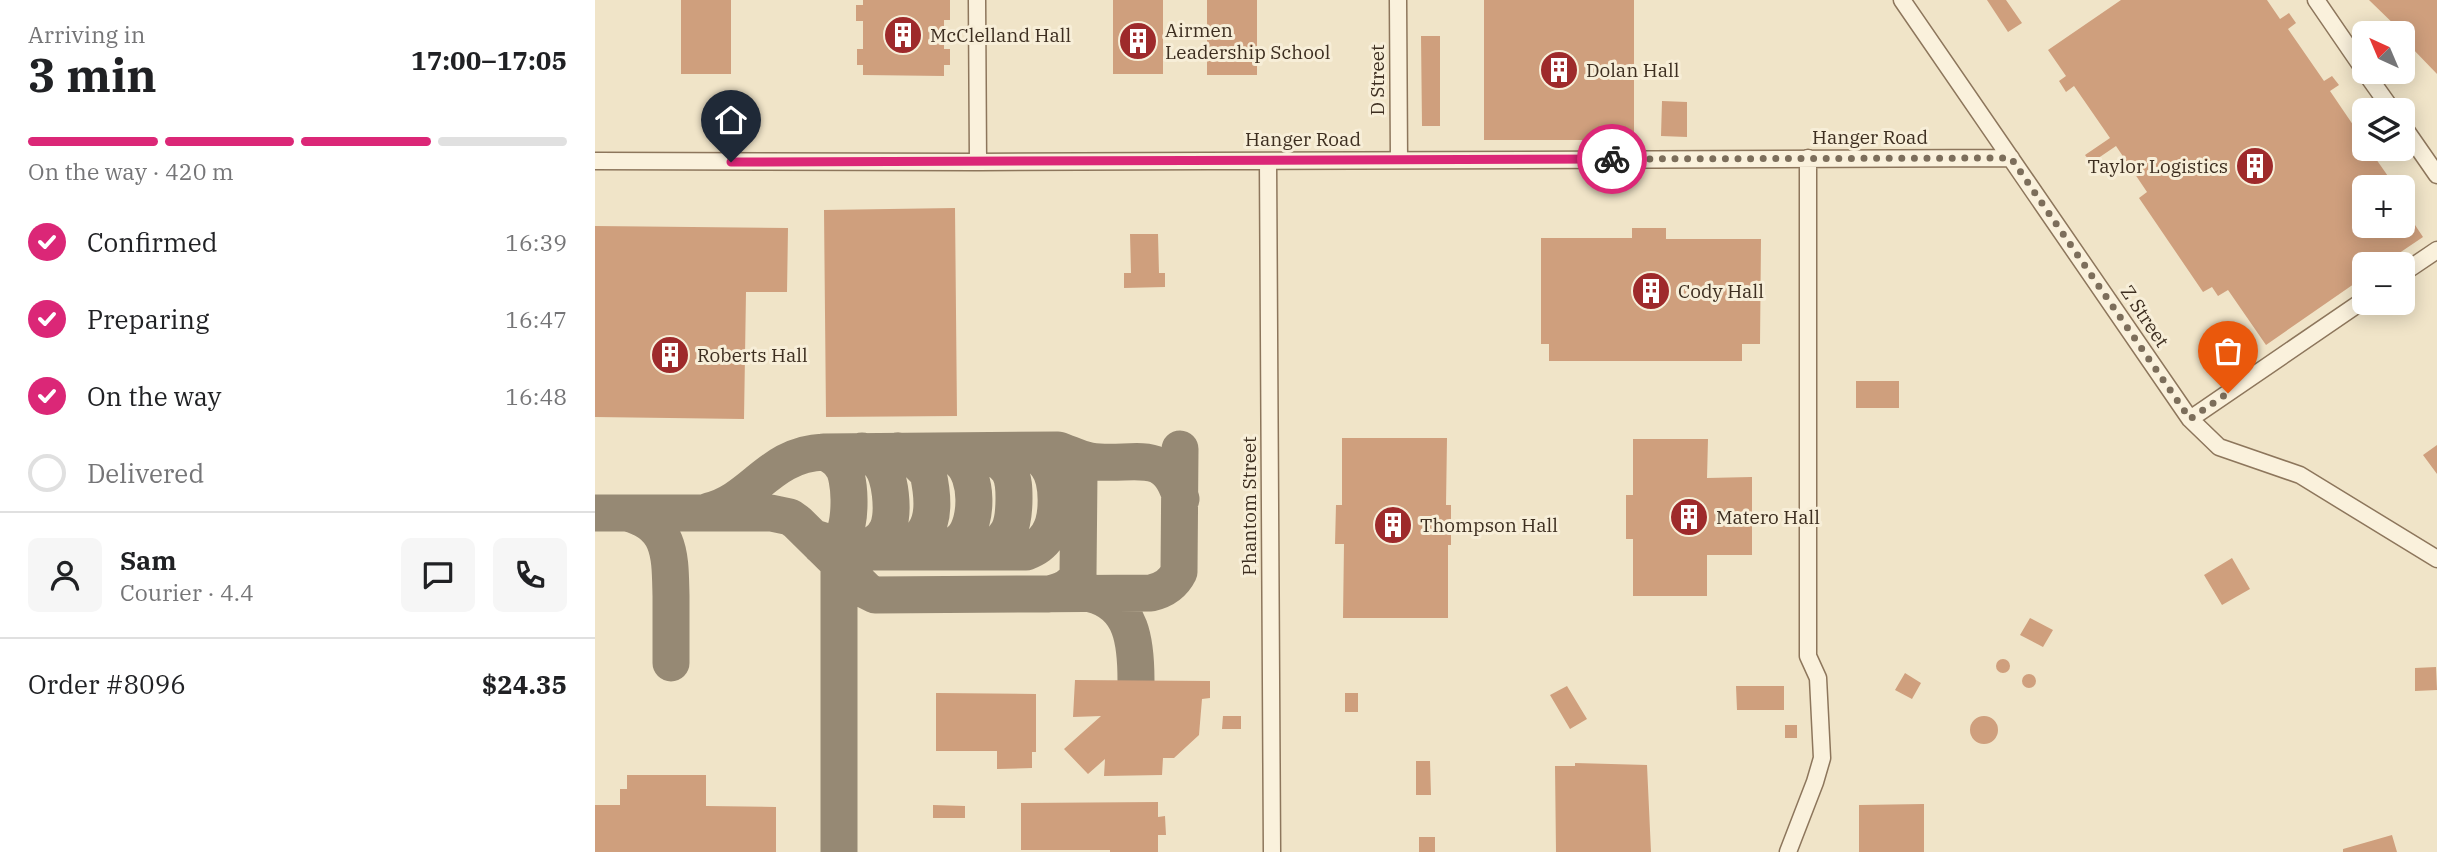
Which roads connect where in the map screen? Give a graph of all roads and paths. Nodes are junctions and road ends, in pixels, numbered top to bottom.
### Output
1 (977, 0) edge
2 (1398, 0) edge
3 (1902, 0) edge
4 (2316, 0) edge
5 (2352, 52) edge
6 (2415, 143) edge
7 (1808, 158) junction
8 (2011, 158) junction
9 (1268, 160) junction
10 (1399, 160) junction
11 (595, 161) edge
12 (978, 162) junction
13 (2437, 175) edge
14 (2437, 250) edge
15 (2415, 266) edge
16 (2352, 308) edge
17 (2190, 419) junction
18 (2437, 559) edge
19 (1272, 852) edge
20 (1788, 852) edge

1 - 12 street
2 - 10 street, D Street
3 - 8 street, Z Street
4 - 5 street
6 - 13 street
7 - 8 street, Hanger Road
7 - 10 street, Hanger Road
7 - 20 street
8 - 17 street, Z Street
9 - 10 street, Hanger Road
9 - 12 street, Hanger Road
9 - 19 street, Phantom Street
11 - 12 street, Hanger Road
14 - 15 street
16 - 17 street
17 - 18 street, Z Street

